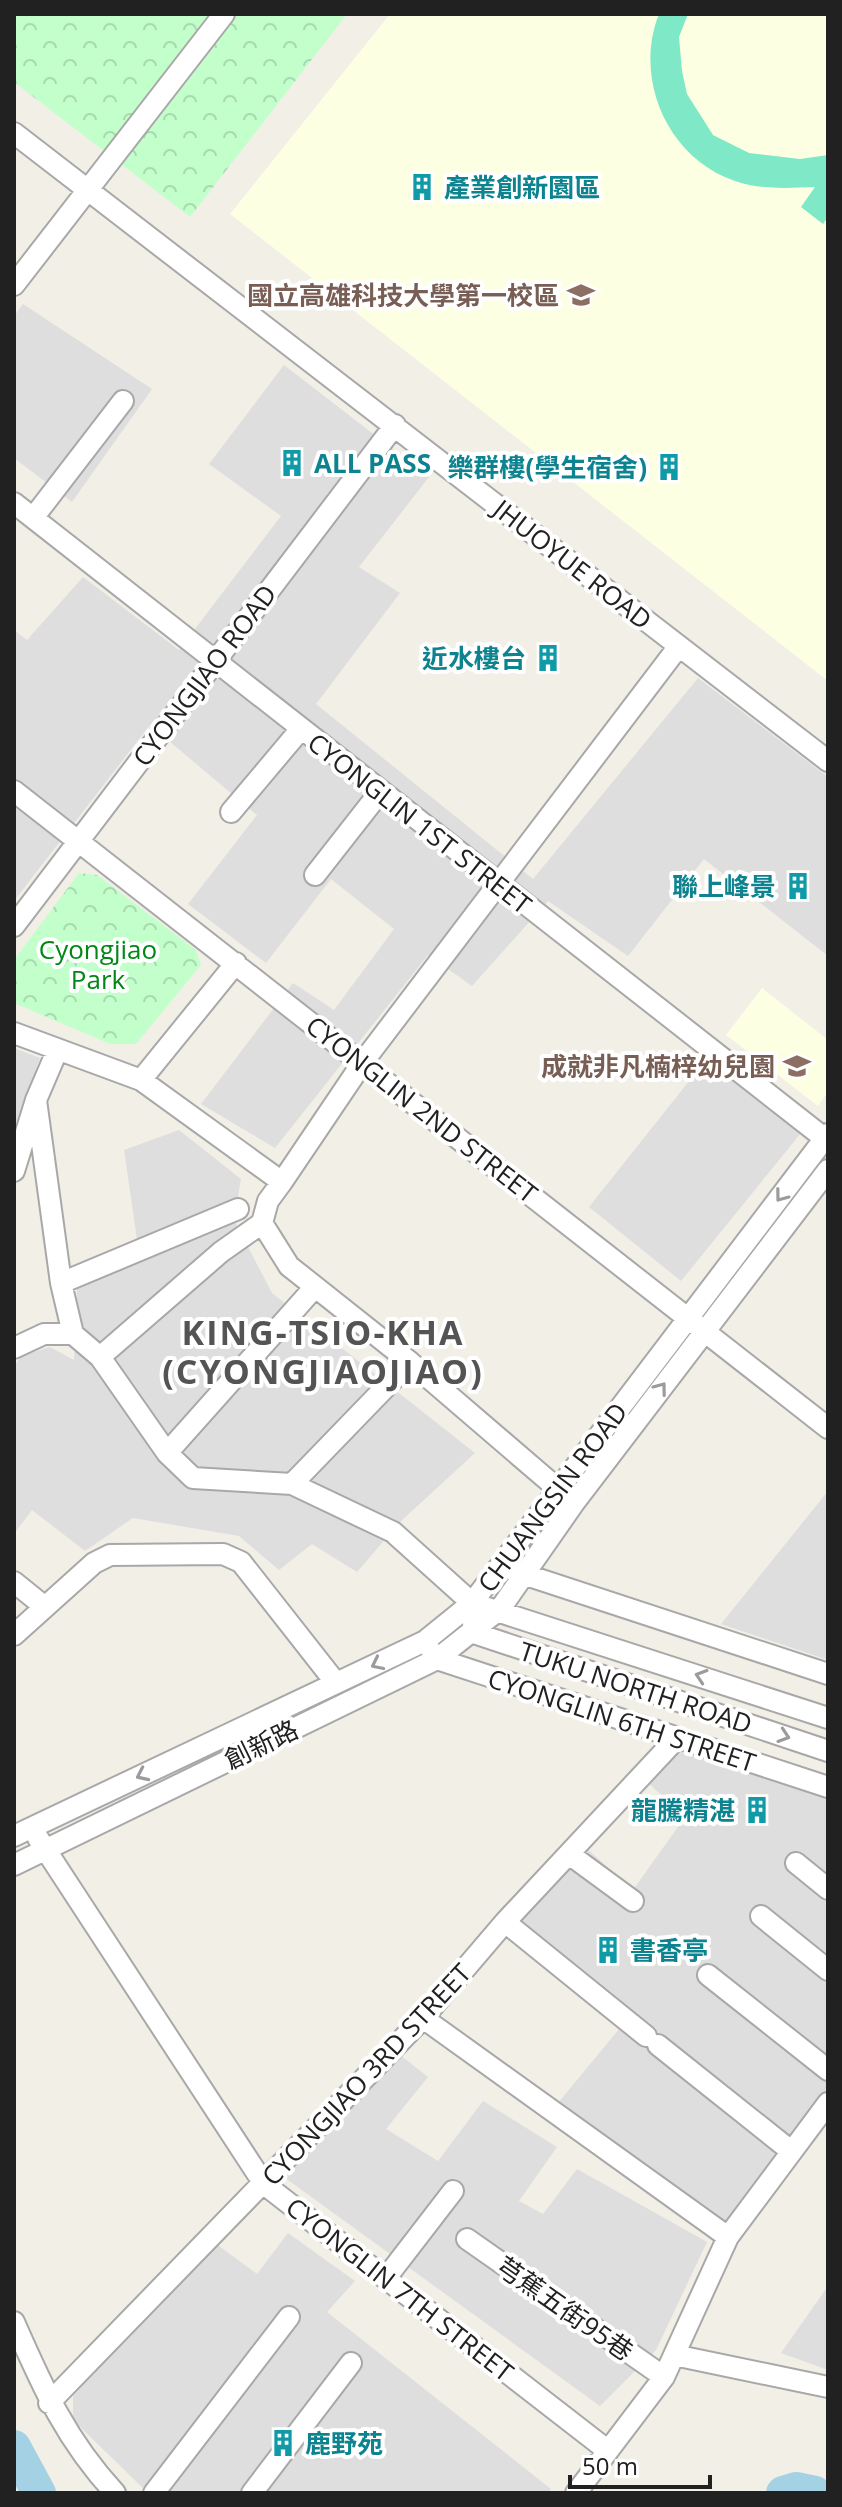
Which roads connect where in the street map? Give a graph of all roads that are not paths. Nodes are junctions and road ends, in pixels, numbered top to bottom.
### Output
1 (224, 14) edge
2 (14, 133) edge
3 (88, 189) junction
4 (14, 285) edge
5 (123, 401) dead end
6 (395, 425) junction
7 (14, 503) edge
8 (33, 518) junction
9 (679, 646) junction
10 (213, 662) junction
11 (300, 730) junction
12 (828, 761) edge
13 (14, 791) edge
14 (380, 792) junction
15 (231, 812) dead end
16 (77, 842) junction
17 (315, 875) dead end
18 (500, 885) junction
19 (14, 926) edge
20 (236, 963) junction
21 (14, 1033) edge
22 (57, 1051) junction
23 (363, 1062) junction
24 (141, 1080) junction
25 (36, 1100) junction
26 (827, 1138) edge
27 (828, 1170) edge
28 (14, 1171) edge
29 (282, 1182) junction
30 (238, 1209) dead end
31 (262, 1223) junction
32 (61, 1283) junction
33 (314, 1288) junction
34 (687, 1318) junction
35 (704, 1332) junction
36 (73, 1334) junction
37 (14, 1348) edge
38 (100, 1357) junction
39 (410, 1362) junction
40 (828, 1428) edge
41 (167, 1453) junction
42 (292, 1484) junction
43 (557, 1488) junction
44 (574, 1503) junction
45 (503, 1567) junction
46 (525, 1575) junction
47 (14, 1582) edge
48 (472, 1603) junction
49 (45, 1607) junction
50 (500, 1609) junction
51 (474, 1633) junction
52 (14, 1635) edge
53 (425, 1641) junction
54 (437, 1659) junction
55 (828, 1674) edge
56 (336, 1683) junction
57 (828, 1718) edge
58 (676, 1739) junction
59 (828, 1751) edge
60 (828, 1787) edge
61 (23, 1832) edge
62 (44, 1849) junction
63 (569, 1854) junction
64 (796, 1863) dead end
65 (14, 1865) edge
66 (828, 1889) edge
67 (633, 1901) dead end
68 (761, 1916) dead end
69 (505, 1922) junction
70 (828, 1970) edge
71 (708, 1975) dead end
72 (423, 2018) junction
73 (828, 2070) edge
74 (828, 2103) edge
75 (791, 2151) junction
76 (264, 2184) junction
77 (453, 2191) dead end
78 (728, 2237) junction
79 (467, 2239) dead end
80 (386, 2278) junction
81 (289, 2317) dead end
82 (14, 2322) edge
83 (674, 2355) junction
84 (351, 2363) dead end
85 (664, 2377) junction
86 (828, 2387) edge
87 (49, 2403) junction
88 (607, 2450) junction
89 (115, 2493) edge
90 (154, 2493) edge
91 (252, 2493) edge
92 (576, 2493) edge

1 - 3 street
2 - 3 street, JHUOYUE ROAD
3 - 4 street
3 - 6 street, JHUOYUE ROAD
5 - 8 street
6 - 9 street, JHUOYUE ROAD
6 - 10 street, CYONGJIAO ROAD
7 - 8 street, CYONGLIN 1ST STREET
8 - 10 street, CYONGLIN 1ST STREET
9 - 12 street, JHUOYUE ROAD
9 - 18 street
10 - 11 street, CYONGLIN 1ST STREET
10 - 16 street, CYONGJIAO ROAD
11 - 14 street, CYONGLIN 1ST STREET
11 - 15 street
13 - 16 street, CYONGLIN 2ND STREET
14 - 17 street
14 - 18 street, CYONGLIN 1ST STREET
16 - 19 street, CYONGJIAO ROAD
16 - 20 street, CYONGLIN 2ND STREET
18 - 23 street
18 - 26 street, CYONGLIN 1ST STREET
20 - 23 street, CYONGLIN 2ND STREET
20 - 24 street
21 - 22 street
22 - 24 street
22 - 25 street
23 - 29 street
23 - 34 street, CYONGLIN 2ND STREET
24 - 29 street
25 - 28 street
25 - 32 street
26 -> 34 street, CHUANGSIN ROAD
27 - 35 street, CHUANGSIN ROAD
29 - 31 street
30 - 32 street
31 - 33 street
31 - 38 street
32 - 36 street
33 - 39 street
33 - 41 street
34 - 35 street, CYONGLIN 2ND STREET
34 - 43 street, CHUANGSIN ROAD
35 - 40 street, CYONGLIN 2ND STREET
44 -> 35 street, CHUANGSIN ROAD
36 - 37 street
36 - 38 street, TUKU NORTH ROAD
38 - 41 street, TUKU NORTH ROAD
39 - 42 street
39 - 43 street
41 - 42 street, TUKU NORTH ROAD
42 - 48 street, TUKU NORTH ROAD
43 - 44 street
43 - 45 street, CHUANGSIN ROAD
44 - 46 street, CHUANGSIN ROAD
45 - 46 street
45 - 48 street, CHUANGSIN ROAD
46 - 50 street, CHUANGSIN ROAD
46 - 55 street
47 - 49 street
48 - 50 street, TUKU NORTH ROAD
48 - 51 street
48 - 53 street, CHUANGSIN ROAD
49 - 52 street
49 - 56 street
50 - 51 street, 創新路
57 -> 50 street, TUKU NORTH ROAD
51 - 54 street, 創新路
51 -> 59 street, TUKU NORTH ROAD
53 - 54 street
53 -> 56 street, CHUANGSIN ROAD
54 - 58 street, CYONGLIN 6TH STREET
54 - 62 street, 創新路
56 -> 61 street, CHUANGSIN ROAD
58 - 60 street, CYONGLIN 6TH STREET
58 - 63 street, CYONGJIAO 3RD STREET
61 - 62 street, CYONGLIN 7TH STREET
62 - 65 street, 創新路
62 - 76 street, CYONGLIN 7TH STREET
63 - 67 street
63 - 69 street, CYONGJIAO 3RD STREET
64 - 66 street
68 - 70 street
69 - 72 street, CYONGJIAO 3RD STREET
69 - 75 street
71 - 73 street
72 - 76 street, CYONGJIAO 3RD STREET
72 - 78 street
74 - 75 street
75 - 78 street
76 - 80 street, CYONGLIN 7TH STREET
76 - 87 street, CYONGJIAO 3RD STREET
77 - 80 street
78 - 83 street
79 - 85 street, 芎蕉五街95巷
80 - 88 street, CYONGLIN 7TH STREET
81 - 90 street
82 - 87 street
83 - 85 street
83 - 86 street
84 - 91 street
85 - 88 street
87 - 89 street
88 - 92 street

